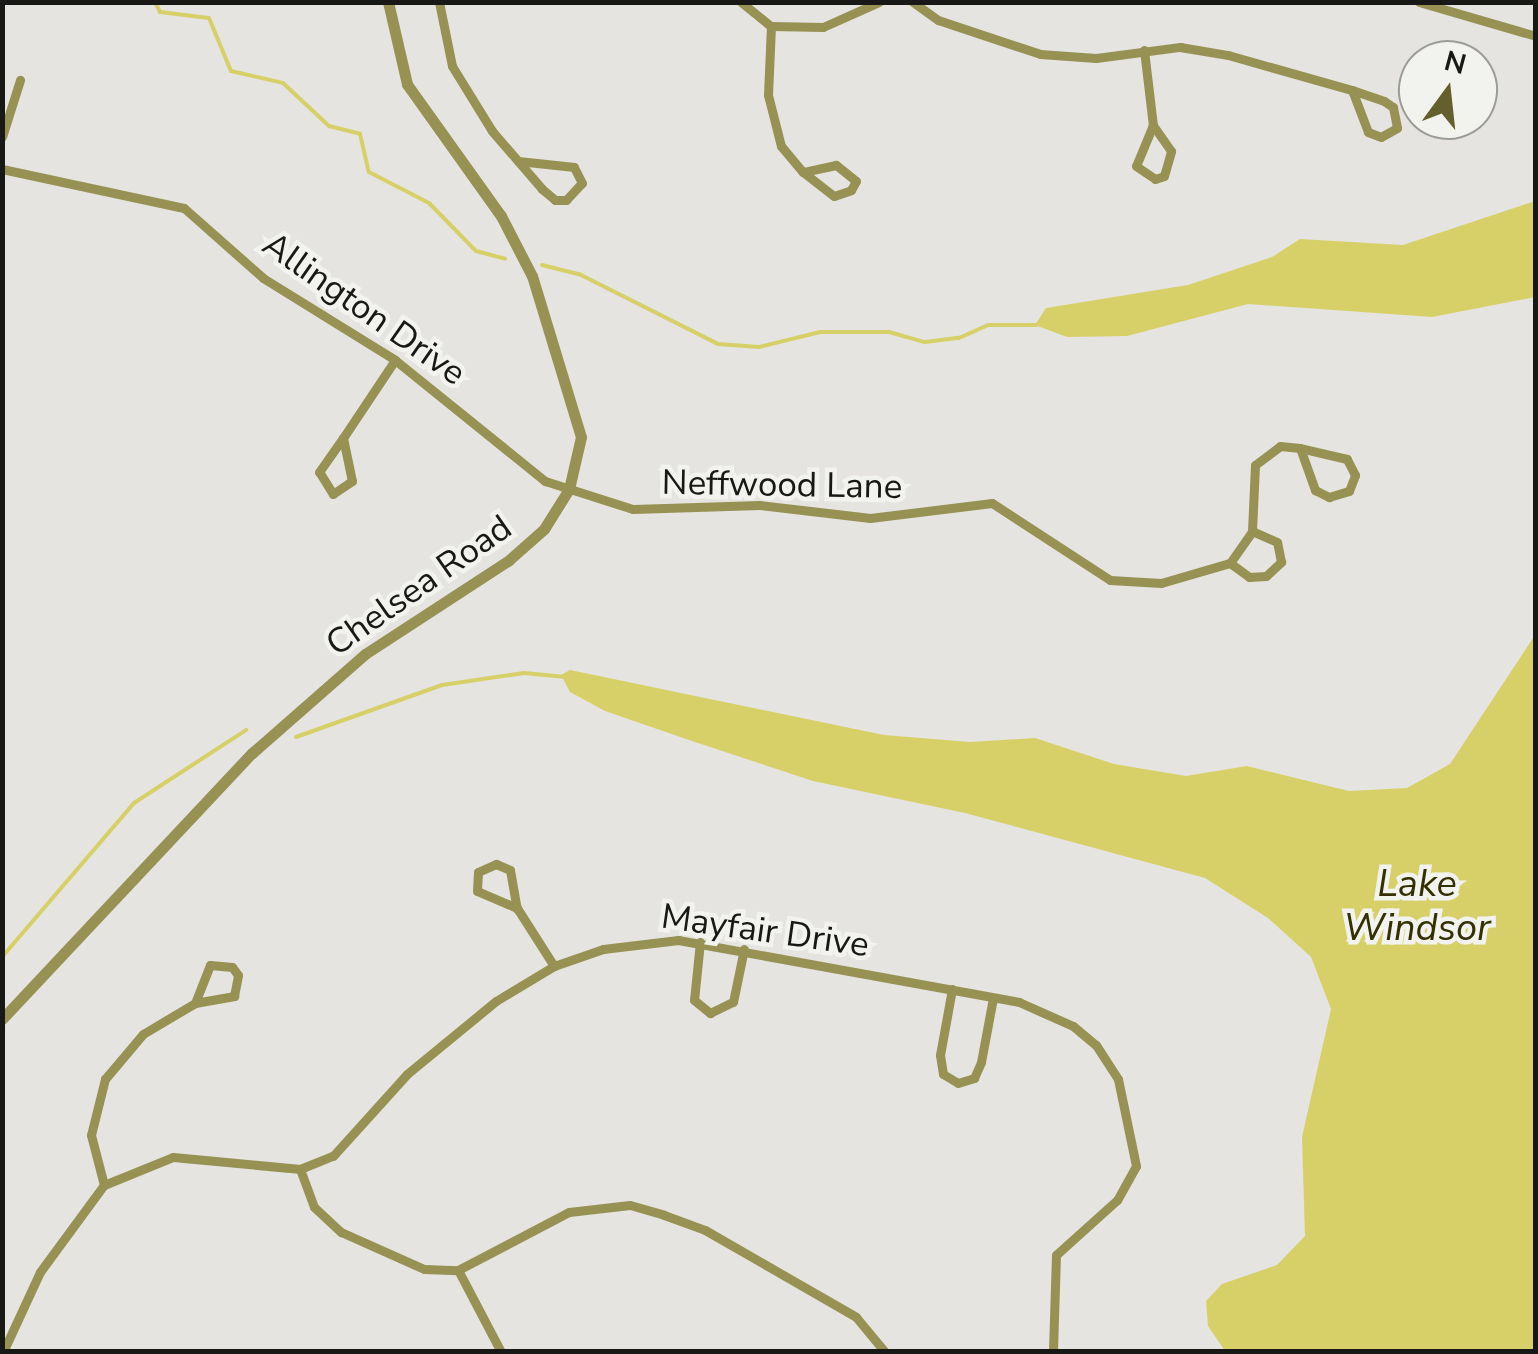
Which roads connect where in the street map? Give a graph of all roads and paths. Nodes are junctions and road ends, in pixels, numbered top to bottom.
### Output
1 (388, 2) edge
2 (439, 2) edge
3 (741, 2) edge
4 (880, 2) edge
5 (913, 2) edge
6 (1419, 2) edge
7 (771, 26) junction
8 (1536, 36) edge
9 (1144, 50) junction
10 (20, 80) dead end
11 (1352, 90) junction
12 (1153, 124) junction
13 (2, 137) edge
14 (518, 161) junction
15 (2, 169) edge
16 (803, 172) junction
17 (395, 360) junction
18 (344, 438) junction
19 (1300, 448) junction
20 (569, 490) junction
21 (1252, 531) junction
22 (1230, 563) junction
23 (518, 908) junction
24 (700, 942) junction
25 (744, 949) junction
26 (554, 966) junction
27 (952, 989) junction
28 (993, 998) junction
29 (196, 1003) junction
30 (2, 1019) edge
31 (300, 1169) junction
32 (104, 1184) junction
33 (458, 1270) junction
34 (3, 1352) edge
35 (501, 1352) edge
36 (884, 1352) edge
37 (1053, 1352) edge

1 - 20 street, Chelsea Road
2 - 14 street
3 - 7 street
4 - 7 street
5 - 9 street
6 - 8 street
7 - 16 street
9 - 11 street
9 - 12 street
10 - 13 street
11 - 11 street
12 - 12 street
14 - 14 street
15 - 17 street, Allington Drive
16 - 16 street
17 - 18 street
17 - 20 street, Allington Drive
18 - 18 street
19 - 19 street
19 - 21 street
20 - 22 street, Neffwood Lane
20 - 30 street, Chelsea Road
21 - 22 street
21 - 22 street
23 - 23 street
23 - 26 street
24 - 25 street, Mayfair Drive
24 - 25 street
24 - 26 street, Mayfair Drive
25 - 27 street, Mayfair Drive
26 - 31 street, Mayfair Drive
27 - 28 street, Mayfair Drive
27 - 28 street
28 - 37 street, Mayfair Drive
29 - 29 street
29 - 32 street
31 - 32 street
31 - 33 street
32 - 34 street
33 - 35 street
33 - 36 street

